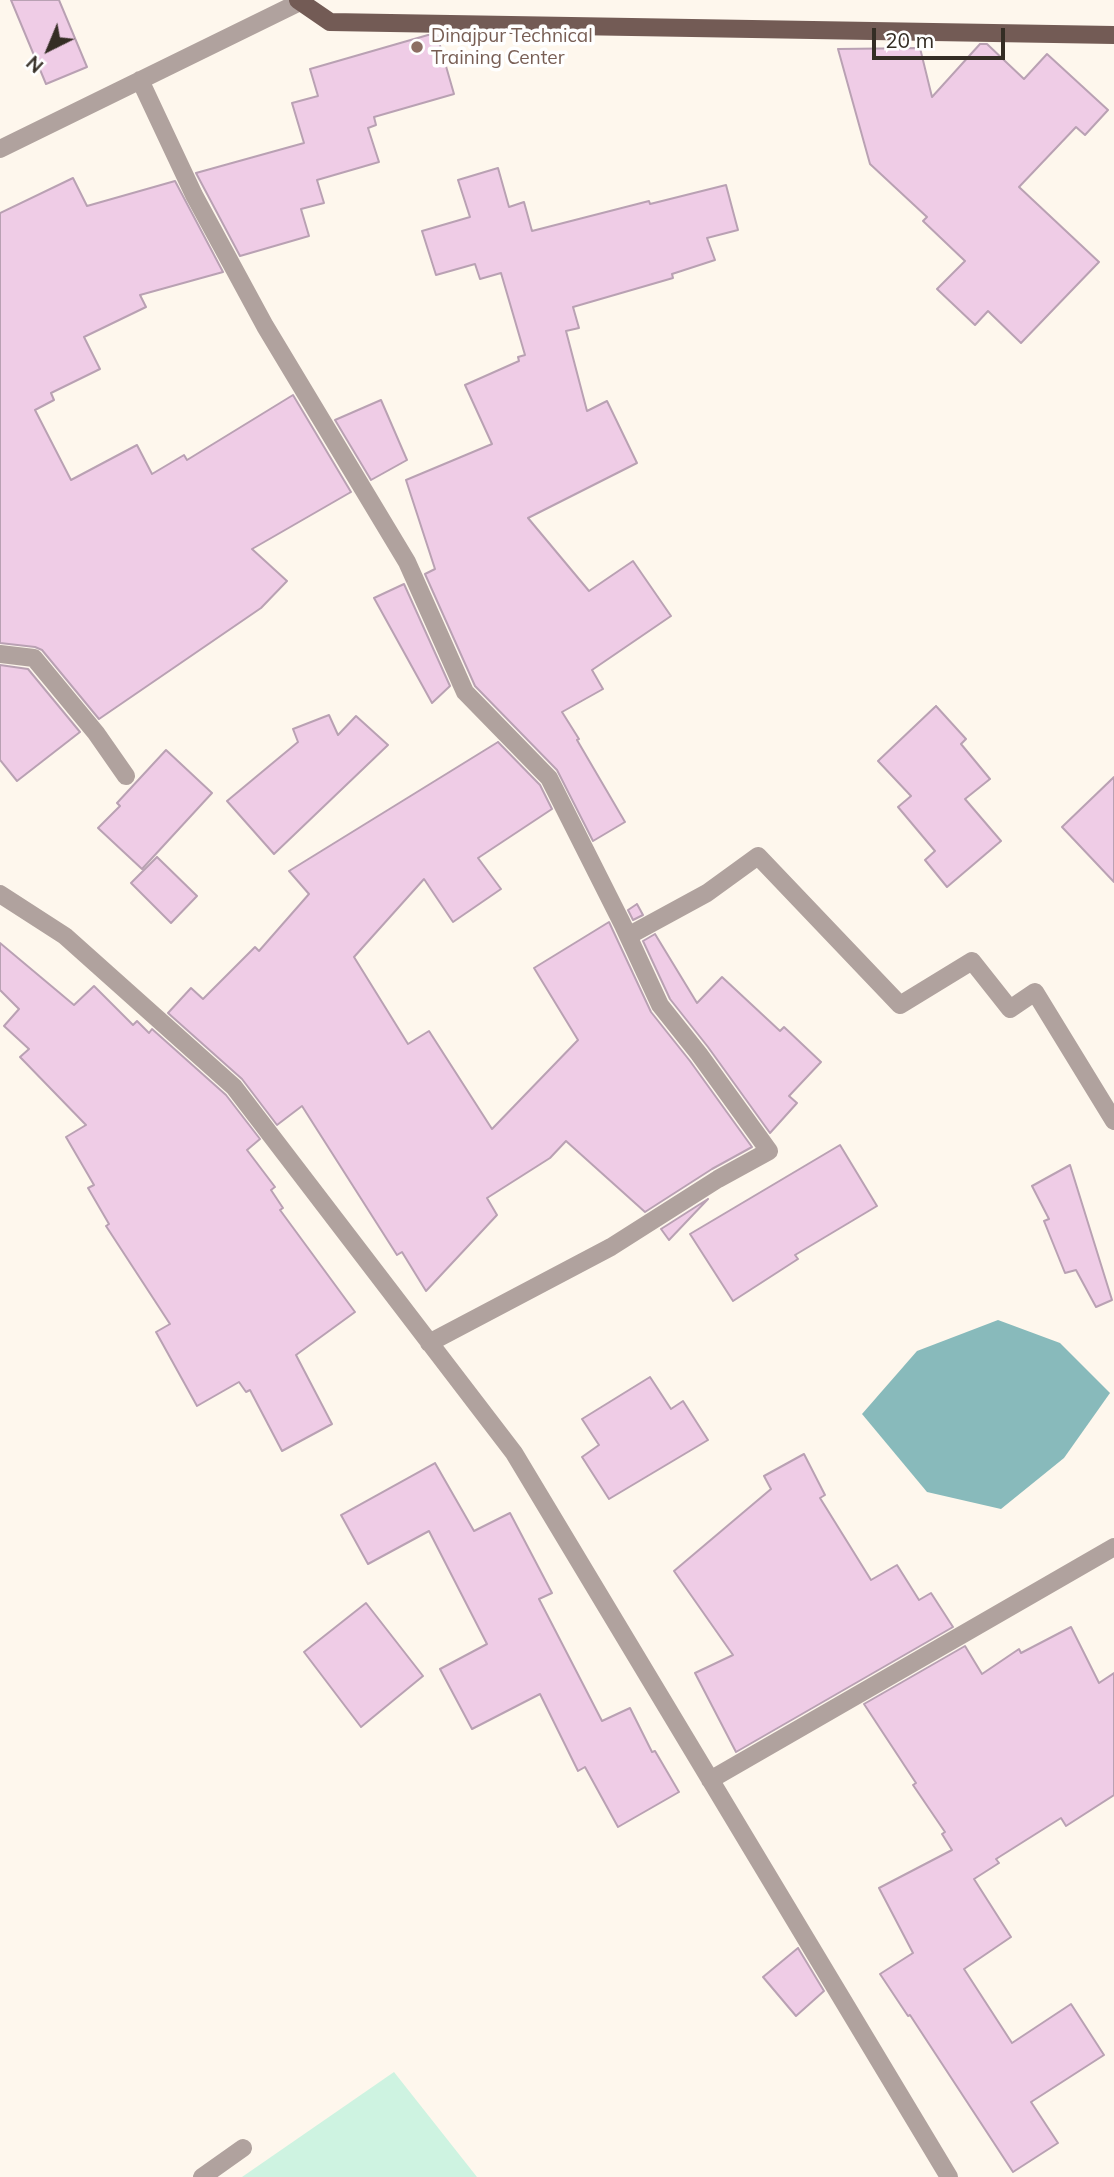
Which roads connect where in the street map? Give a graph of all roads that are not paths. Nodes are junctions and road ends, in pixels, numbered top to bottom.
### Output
1 (299, 1) edge
2 (1114, 35) edge
3 (140, 80) junction
4 (0, 149) edge
5 (0, 654) edge
6 (126, 776) dead end
7 (0, 894) edge
8 (628, 936) junction
9 (1114, 1121) edge
10 (429, 1343) junction
11 (1112, 1551) edge
12 (710, 1780) junction
13 (243, 2148) dead end
14 (202, 2177) edge
15 (949, 2177) edge

1 - 2 main road
1 - 3 street
3 - 4 street
3 - 8 street
5 - 6 street
7 - 10 street
8 - 9 street
8 - 10 street
10 - 12 street
11 - 12 street
12 - 15 street
13 - 14 street

